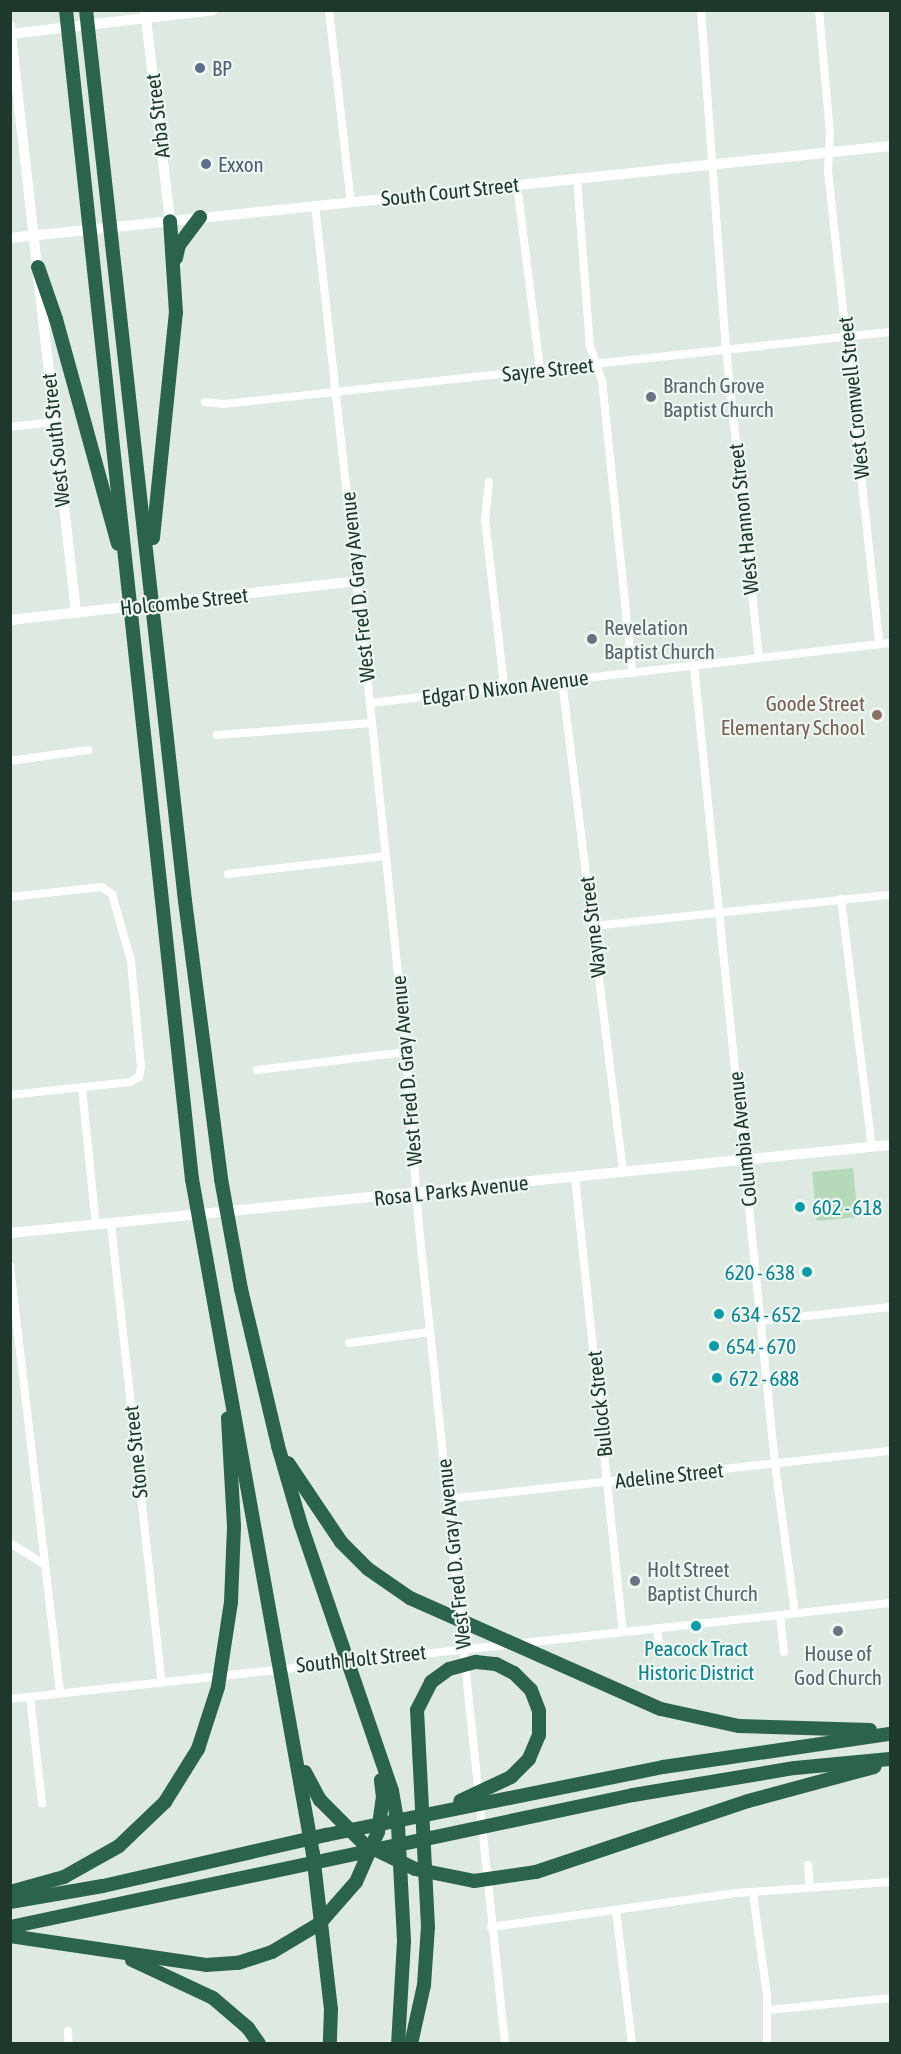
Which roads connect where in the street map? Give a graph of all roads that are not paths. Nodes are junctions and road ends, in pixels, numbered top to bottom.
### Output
1 (66, 10) edge
2 (86, 10) edge
3 (213, 10) edge
4 (329, 10) edge
5 (701, 10) edge
6 (819, 10) edge
7 (146, 14) edge
8 (10, 26) edge
9 (11, 34) edge
10 (891, 146) edge
11 (829, 152) junction
12 (712, 165) junction
13 (577, 178) junction
14 (517, 184) junction
15 (351, 202) junction
16 (315, 205) junction
17 (200, 217) junction
18 (170, 220) junction
19 (33, 236) junction
20 (10, 238) edge
21 (175, 260) junction
22 (38, 267) junction
23 (891, 332) edge
24 (848, 336) junction
25 (726, 350) junction
26 (596, 364) junction
27 (540, 369) junction
28 (336, 392) junction
29 (205, 402) dead end
30 (53, 422) junction
31 (10, 427) edge
32 (489, 482) dead end
33 (151, 576) junction
34 (128, 578) junction
35 (357, 581) junction
36 (76, 613) junction
37 (10, 620) edge
38 (891, 643) edge
39 (879, 644) junction
40 (759, 658) junction
41 (694, 665) junction
42 (632, 672) junction
43 (562, 681) junction
44 (504, 687) junction
45 (370, 703) junction
46 (372, 723) junction
47 (217, 735) dead end
48 (88, 750) dead end
49 (10, 760) edge
50 (386, 856) junction
51 (228, 874) dead end
52 (891, 895) edge
53 (10, 897) edge
54 (841, 899) junction
55 (719, 911) junction
56 (592, 926) junction
57 (406, 1052) junction
58 (257, 1070) dead end
59 (82, 1088) junction
60 (10, 1095) edge
61 (891, 1145) edge
62 (872, 1147) junction
63 (744, 1160) junction
64 (622, 1172) junction
65 (575, 1177) junction
66 (417, 1193) junction
67 (111, 1224) junction
68 (96, 1225) junction
69 (10, 1233) edge
70 (10, 1266) edge
71 (891, 1307) edge
72 (760, 1321) junction
73 (430, 1332) junction
74 (349, 1343) dead end
75 (224, 1362) junction
76 (278, 1446) junction
77 (891, 1451) edge
78 (775, 1464) junction
79 (606, 1482) junction
80 (447, 1499) junction
81 (10, 1543) edge
82 (43, 1564) junction
83 (891, 1603) edge
84 (795, 1613) junction
85 (780, 1615) junction
86 (657, 1628) junction
87 (623, 1630) junction
88 (659, 1643) dead end
89 (463, 1647) junction
90 (784, 1652) dead end
91 (161, 1680) junction
92 (60, 1693) junction
93 (30, 1697) junction
94 (10, 1698) edge
95 (289, 1718) junction
96 (891, 1733) edge
97 (378, 1750) junction
98 (891, 1760) edge
99 (42, 1803) dead end
100 (432, 1813) junction
101 (808, 1865) dead end
102 (891, 1882) edge
103 (810, 1887) junction
104 (753, 1894) junction
105 (14, 1896) edge
106 (616, 1910) junction
107 (491, 1927) junction
108 (20, 1929) edge
109 (10, 1936) edge
110 (116, 1953) junction
111 (891, 1998) edge
112 (768, 2010) junction
113 (68, 2031) dead end
114 (69, 2043) edge
115 (259, 2043) edge
116 (330, 2043) edge
117 (398, 2043) edge
118 (411, 2043) edge
119 (505, 2043) edge
120 (632, 2043) edge
121 (767, 2043) edge

1 - 34 highway
2 - 33 highway
3 - 7 street
4 - 15 street
5 - 12 street, West Hannon Street
6 - 11 street, West Cromwell Street
7 - 9 street
7 - 18 street, Arba Street
8 - 9 street, West South Street
9 - 19 street, West South Street
10 - 11 street, South Court Street
11 - 12 street, South Court Street
11 - 24 street, West Cromwell Street
12 - 13 street, South Court Street
12 - 25 street, West Hannon Street
13 - 14 street, South Court Street
13 - 26 street
14 - 15 street, South Court Street
14 - 27 street
15 - 16 street, South Court Street
16 - 17 street, South Court Street
16 - 28 street, West Fred D. Gray Avenue
17 - 18 street, South Court Street
17 - 21 highway
18 - 19 street, South Court Street
18 - 21 highway
19 - 20 street, South Court Street
19 - 22 street, West South Street
21 - 33 highway
22 - 30 street, West South Street
22 - 34 highway
23 - 24 street, Sayre Street
24 - 25 street, Sayre Street
24 - 39 street, West Cromwell Street
25 - 26 street, Sayre Street
25 - 40 street, West Hannon Street
26 - 27 street, Sayre Street
26 - 42 street
27 - 28 street, Sayre Street
28 - 29 street, Sayre Street
28 - 35 street, West Fred D. Gray Avenue
30 - 31 street
30 - 36 street, West South Street
32 - 44 street
33 - 76 highway
34 - 75 highway
35 - 36 street, Holcombe Street
35 - 45 street, West Fred D. Gray Avenue
36 - 37 street, Holcombe Street
38 - 39 street, Edgar D Nixon Avenue
39 - 40 street, Edgar D Nixon Avenue
40 - 41 street, Edgar D Nixon Avenue
41 - 42 street, Edgar D Nixon Avenue
41 - 55 street, Columbia Avenue
42 - 43 street, Edgar D Nixon Avenue
43 - 44 street, Edgar D Nixon Avenue
43 - 56 street, Wayne Street
44 - 45 street, Edgar D Nixon Avenue
45 - 46 street, West Fred D. Gray Avenue
46 - 47 street
46 - 50 street, West Fred D. Gray Avenue
48 - 49 street
50 - 51 street
50 - 57 street, West Fred D. Gray Avenue
52 - 54 street
53 - 59 street
54 - 55 street
54 - 62 street
55 - 56 street
55 - 63 street, Columbia Avenue
56 - 64 street, Wayne Street
57 - 58 street
57 - 66 street, West Fred D. Gray Avenue
59 - 60 street
59 - 68 street
61 - 62 street, Rosa L Parks Avenue
62 - 63 street, Rosa L Parks Avenue
63 - 64 street, Rosa L Parks Avenue
63 - 72 street, Columbia Avenue
64 - 65 street, Rosa L Parks Avenue
65 - 66 street, Rosa L Parks Avenue
65 - 79 street, Bullock Street
66 - 67 street, Rosa L Parks Avenue
66 - 73 street, West Fred D. Gray Avenue
67 - 68 street, Rosa L Parks Avenue
67 - 91 street, Stone Street
68 - 69 street, Rosa L Parks Avenue
70 - 82 street
71 - 72 street
72 - 78 street, Columbia Avenue
73 - 74 street
73 - 80 street, West Fred D. Gray Avenue
75 - 95 highway
75 - 105 highway
76 - 96 highway
76 - 97 highway
77 - 78 street, Adeline Street
78 - 79 street, Adeline Street
78 - 84 street, Columbia Avenue
79 - 80 street, Adeline Street
79 - 87 street, Bullock Street
80 - 89 street, West Fred D. Gray Avenue
81 - 82 street
82 - 92 street
83 - 84 street, South Holt Street
84 - 85 street, South Holt Street
85 - 86 street, South Holt Street
85 - 90 street
86 - 87 street, South Holt Street
86 - 88 street
87 - 89 street, South Holt Street
89 - 91 street, South Holt Street
89 - 107 street, West Fred D. Gray Avenue
91 - 92 street, South Holt Street
92 - 93 street, South Holt Street
93 - 94 street, South Holt Street
93 - 99 street
95 - 98 highway
95 - 116 highway
96 - 100 highway
97 - 110 highway
97 - 117 highway
98 - 108 highway
100 - 105 highway
100 - 118 highway
101 - 103 street
102 - 103 street
103 - 104 street
104 - 106 street
104 - 112 street
106 - 107 street
106 - 120 street
107 - 119 street, West Fred D. Gray Avenue
108 - 109 highway
108 - 110 highway
110 - 115 highway
111 - 112 street
112 - 121 street
113 - 114 street

